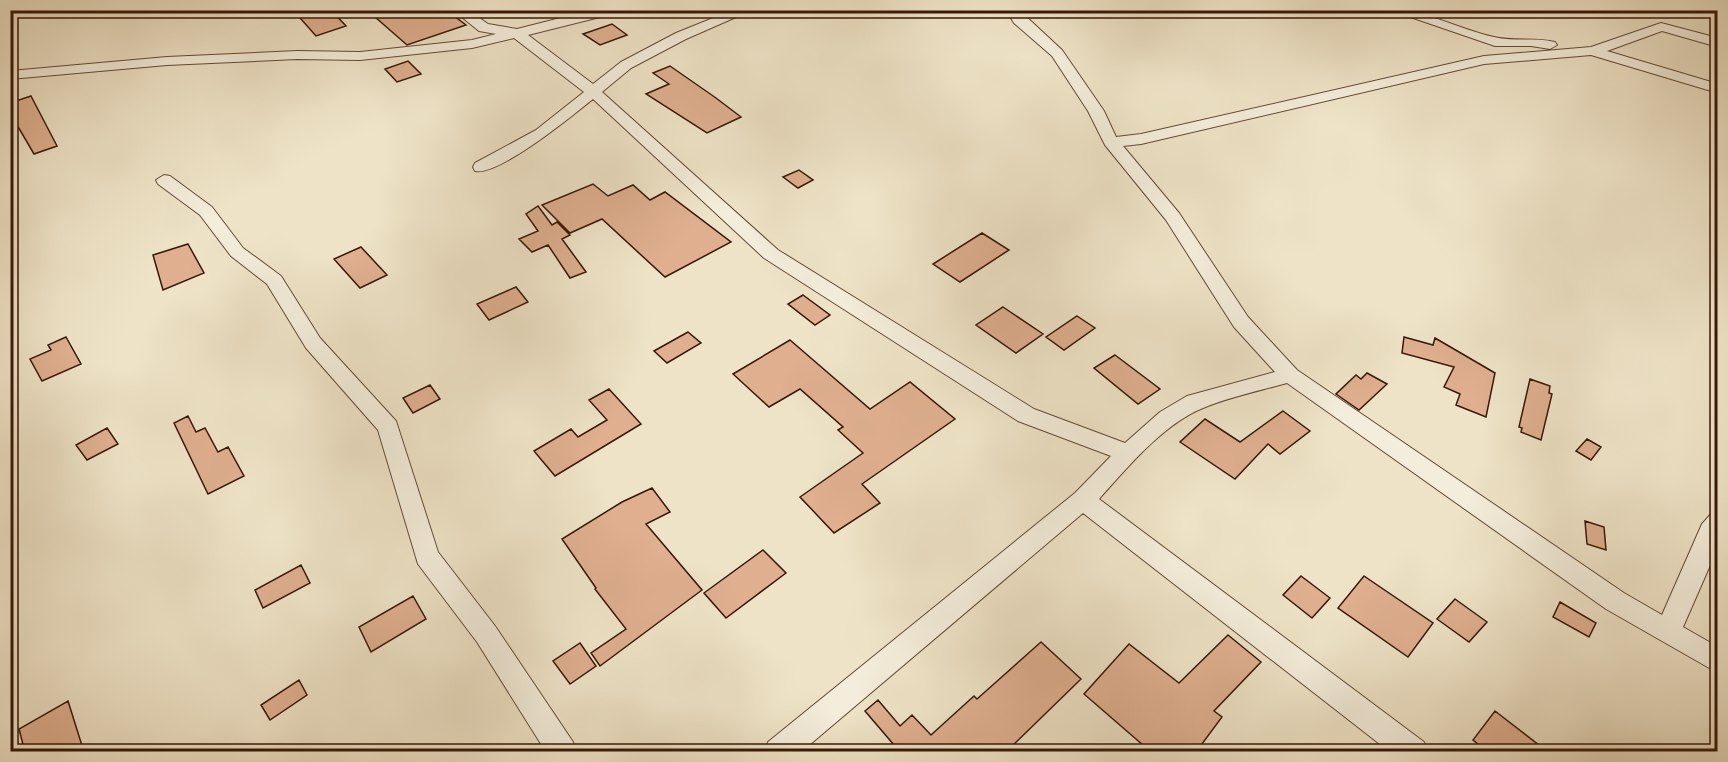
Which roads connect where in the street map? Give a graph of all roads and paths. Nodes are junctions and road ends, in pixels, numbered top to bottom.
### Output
1 (459, 10) edge
2 (611, 10) edge
3 (746, 10) edge
4 (1012, 10) edge
5 (1396, 10) edge
6 (1427, 15) edge
7 (517, 33) junction
8 (1718, 43) edge
9 (1593, 51) junction
10 (10, 75) edge
11 (1718, 89) edge
12 (594, 92) junction
13 (1111, 142) junction
14 (481, 167) dead end
15 (164, 180) dead end
16 (1290, 375) junction
17 (1128, 453) junction
18 (1083, 500) junction
19 (1718, 522) edge
20 (1667, 632) junction
21 (1718, 661) edge
22 (563, 752) edge
23 (778, 752) edge
24 (1414, 752) edge

1 - 7 street
2 - 7 street
3 - 12 street
4 - 13 street
5 - 6 street
6 - 9 street
7 - 10 street
7 - 12 street
8 - 9 street
9 - 11 street
9 - 13 street
12 - 14 street
12 - 17 street
13 - 16 street
15 - 22 street
16 - 17 street
16 - 20 street
17 - 18 street
18 - 23 street
18 - 24 street
19 - 20 street
20 - 21 street

